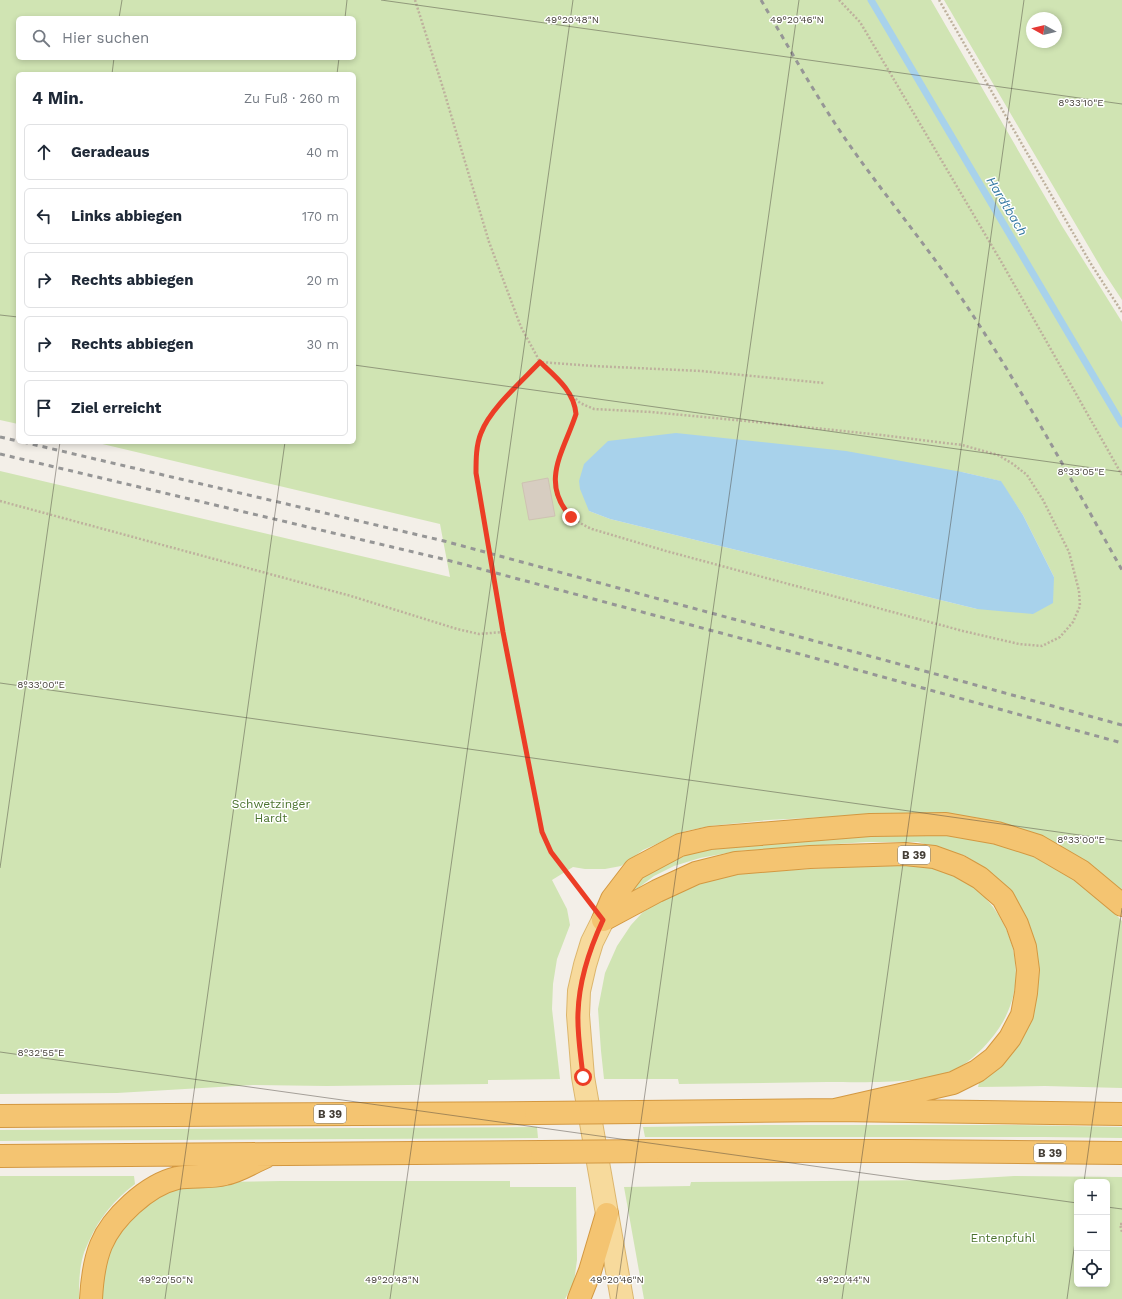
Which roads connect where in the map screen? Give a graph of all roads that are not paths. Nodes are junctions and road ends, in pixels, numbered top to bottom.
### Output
1 (1122, 905) edge
2 (603, 920) junction
3 (835, 1110) junction
4 (1122, 1114) edge
5 (0, 1116) edge
6 (1122, 1153) edge
7 (273, 1154) junction
8 (0, 1156) edge
9 (607, 1214) junction
10 (91, 1299) edge
11 (579, 1299) edge
12 (622, 1299) edge

1 - 2 highway
2 - 3 highway, B 39
2 - 9 main road
3 - 4 highway, B 39
3 - 5 highway, B 39, bridge
6 - 7 highway, B 39, bridge
7 - 8 highway, B 39
7 - 10 highway, B 39
9 - 11 highway
9 - 12 main road

